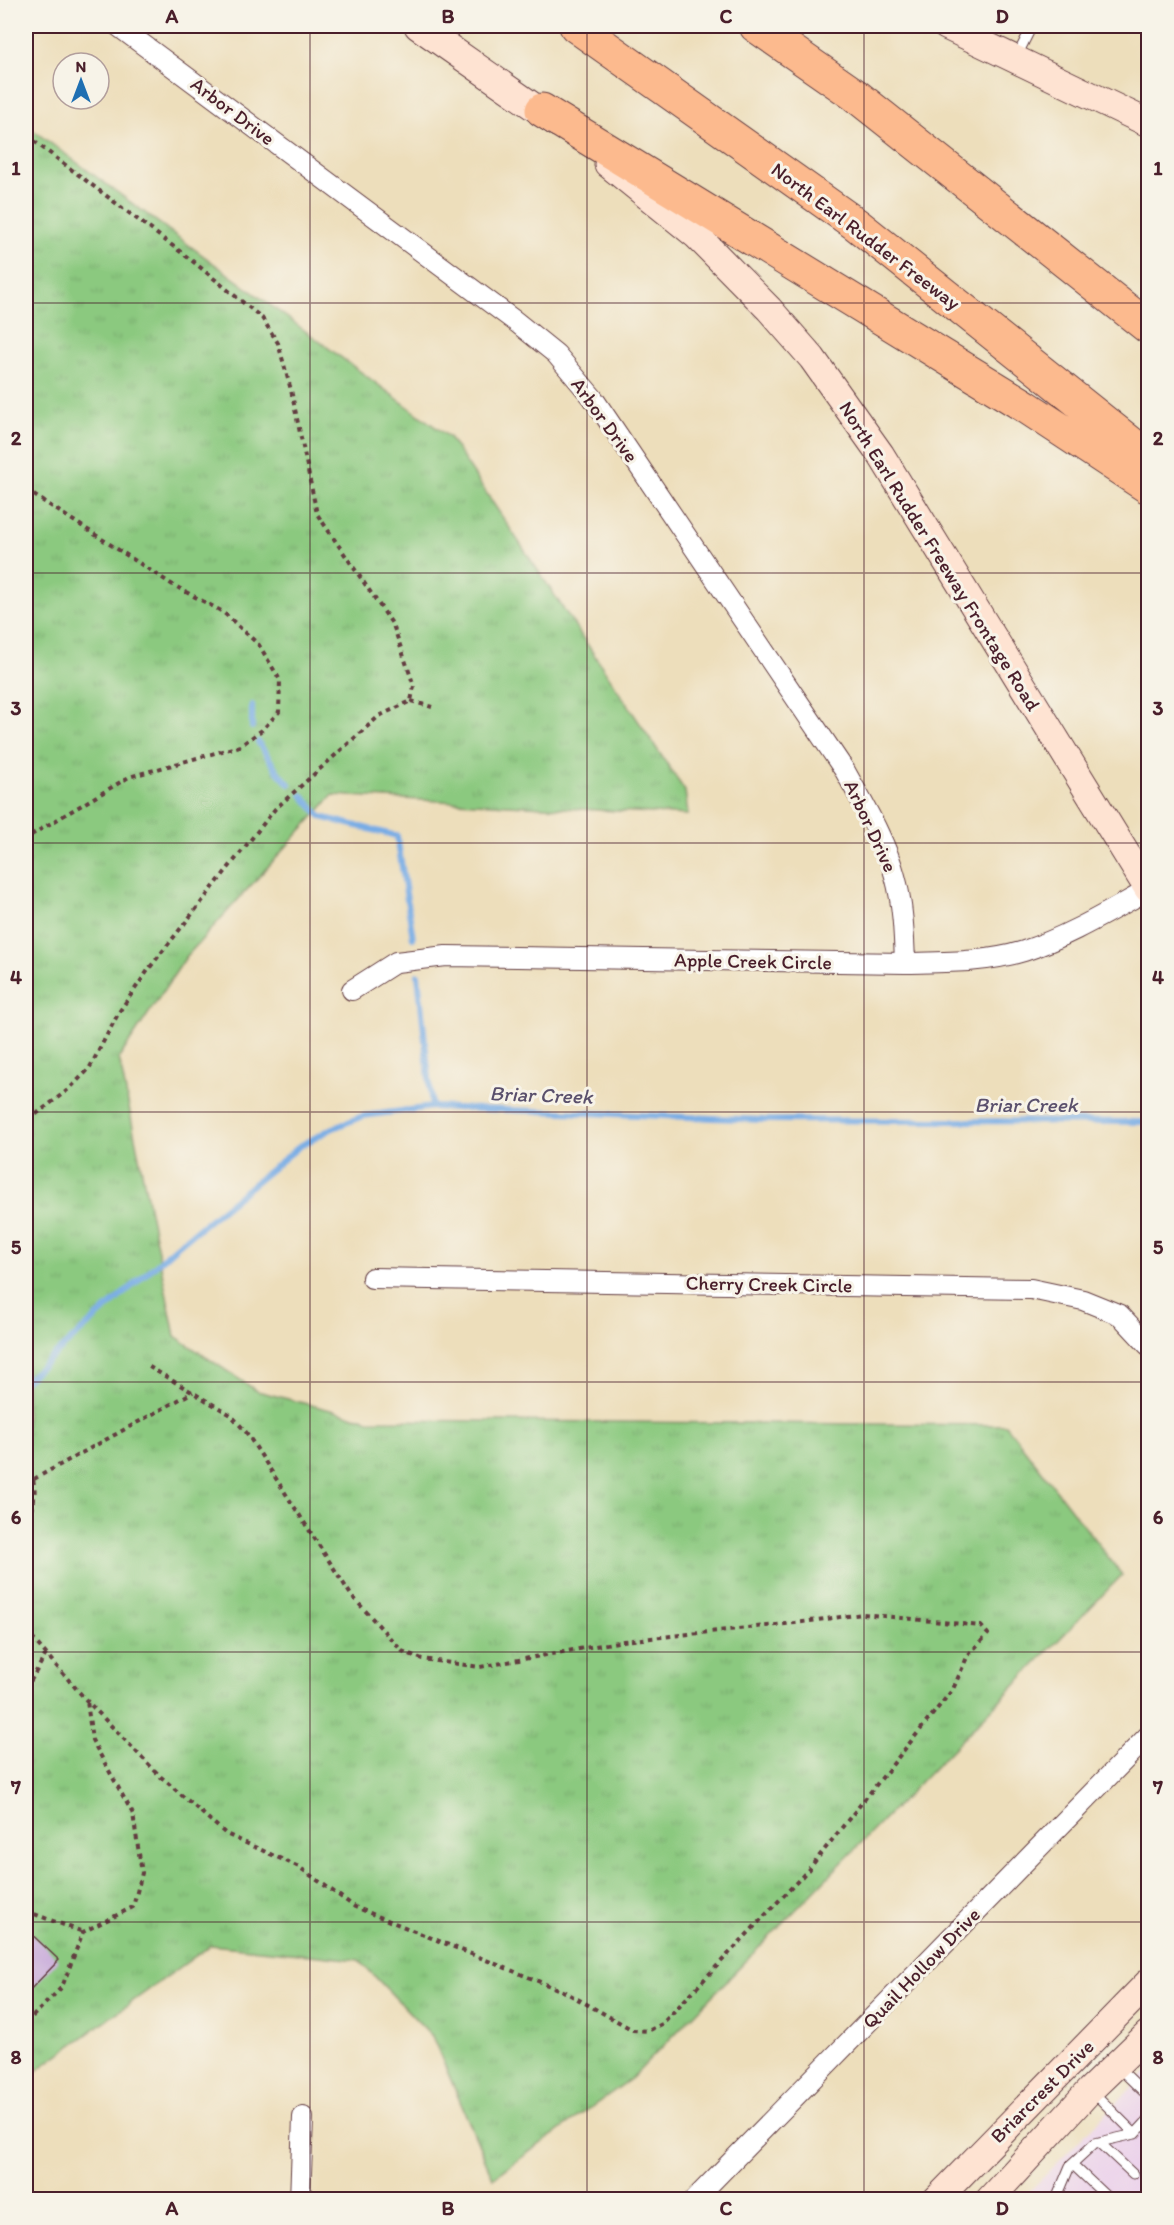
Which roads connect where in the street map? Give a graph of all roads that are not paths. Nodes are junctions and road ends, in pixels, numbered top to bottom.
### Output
1 (118, 26) edge
2 (418, 26) edge
3 (576, 26) edge
4 (756, 26) edge
5 (946, 26) edge
6 (1032, 26) edge
7 (1015, 59) junction
8 (542, 110) junction
9 (1149, 123) edge
10 (1149, 327) edge
11 (1149, 457) edge
12 (1149, 488) edge
13 (1149, 890) edge
14 (905, 963) junction
15 (352, 990) dead end
16 (372, 1278) dead end
17 (1149, 1345) edge
18 (1149, 1736) edge
19 (1149, 1983) edge
20 (1149, 2034) edge
21 (1117, 2066) junction
22 (1090, 2090) junction
23 (1149, 2096) edge
24 (303, 2117) dead end
25 (1148, 2123) edge
26 (1135, 2134) junction
27 (1100, 2142) junction
28 (1072, 2164) junction
29 (1133, 2174) dead end
30 (959, 2175) junction
31 (300, 2199) edge
32 (694, 2199) edge
33 (936, 2199) edge
34 (987, 2199) edge
35 (1060, 2199) edge
36 (1108, 2199) edge

1 - 14 street, Arbor Drive
2 - 8 main road, North Earl Rudder Freeway Frontage Road
3 - 11 highway, North Earl Rudder Freeway
4 - 10 highway
5 - 7 main road
6 - 7 lane
7 - 9 main road
8 - 12 highway
8 - 13 main road, North Earl Rudder Freeway Frontage Road
13 - 14 street, Apple Creek Circle
14 - 15 street, Apple Creek Circle
16 - 17 street, Cherry Creek Circle
18 - 32 street, Quail Hollow Drive
19 - 30 main road, Briarcrest Drive
20 - 21 main road, Briarcrest Drive
21 - 22 main road, Briarcrest Drive
21 - 23 lane
22 - 26 lane
22 - 34 main road, Briarcrest Drive
24 - 31 street
25 - 26 lane
26 - 27 lane
27 - 28 lane
27 - 29 lane
28 - 35 lane
28 - 36 lane
30 - 33 main road, Briarcrest Drive
30 - 34 main road

